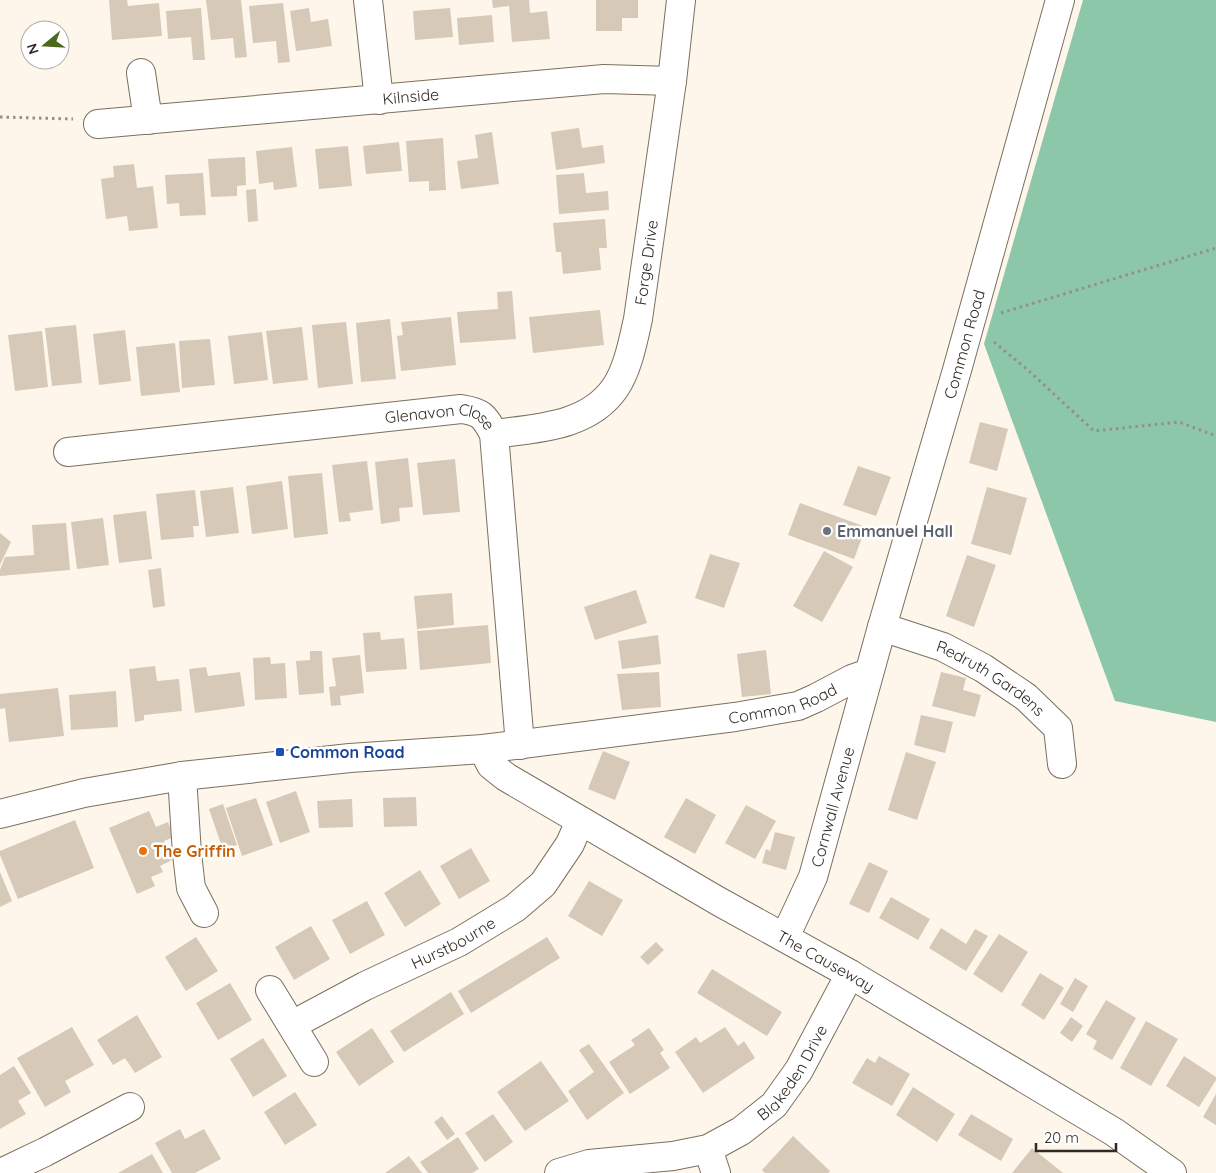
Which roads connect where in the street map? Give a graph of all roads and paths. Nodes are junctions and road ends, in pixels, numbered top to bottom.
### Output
1 (368, 0) edge
2 (681, 0) edge
3 (1060, 0) edge
4 (141, 73) dead end
5 (672, 81) junction
6 (379, 100) junction
7 (0, 117) edge
8 (148, 120) junction
9 (98, 124) joint
10 (1216, 248) edge
11 (970, 323) junction
12 (494, 434) junction
13 (1216, 436) edge
14 (68, 452) dead end
15 (882, 627) junction
16 (868, 673) junction
17 (520, 744) junction
18 (483, 748) junction
19 (1062, 764) dead end
20 (182, 776) junction
21 (0, 814) edge
22 (580, 821) junction
23 (204, 913) dead end
24 (785, 937) junction
25 (850, 974) junction
26 (270, 990) dead end
27 (292, 1025) junction
28 (314, 1062) dead end
29 (130, 1107) dead end
30 (712, 1161) edge
31 (1, 1173) edge
32 (559, 1173) edge
33 (1172, 1173) edge

1 - 6 street
2 - 5 street, Forge Drive
3 - 11 street, Common Road
4 - 8 street
5 - 6 street, Kilnside
5 - 12 street, Forge Drive
6 - 8 street, Kilnside
7 - 9 path
8 - 9 street, Kilnside
10 - 11 path
11 - 13 path
11 - 15 street, Common Road
12 - 14 street, Glenavon Close
12 - 17 street, Glenavon Close
15 - 16 street, Common Road
15 - 19 street, Redruth Gardens
16 - 17 street, Common Road
16 - 24 street, Cornwall Avenue
17 - 18 street, Common Road
18 - 20 street, Common Road
18 - 22 street, The Causeway
20 - 21 street, Common Road
20 - 23 street
22 - 24 street, The Causeway
22 - 27 street, Hurstbourne
24 - 25 street, The Causeway
25 - 30 street, Blakeden Drive
25 - 33 street, The Causeway
26 - 27 street
27 - 28 street
29 - 31 street
30 - 32 street, Blakeden Drive

